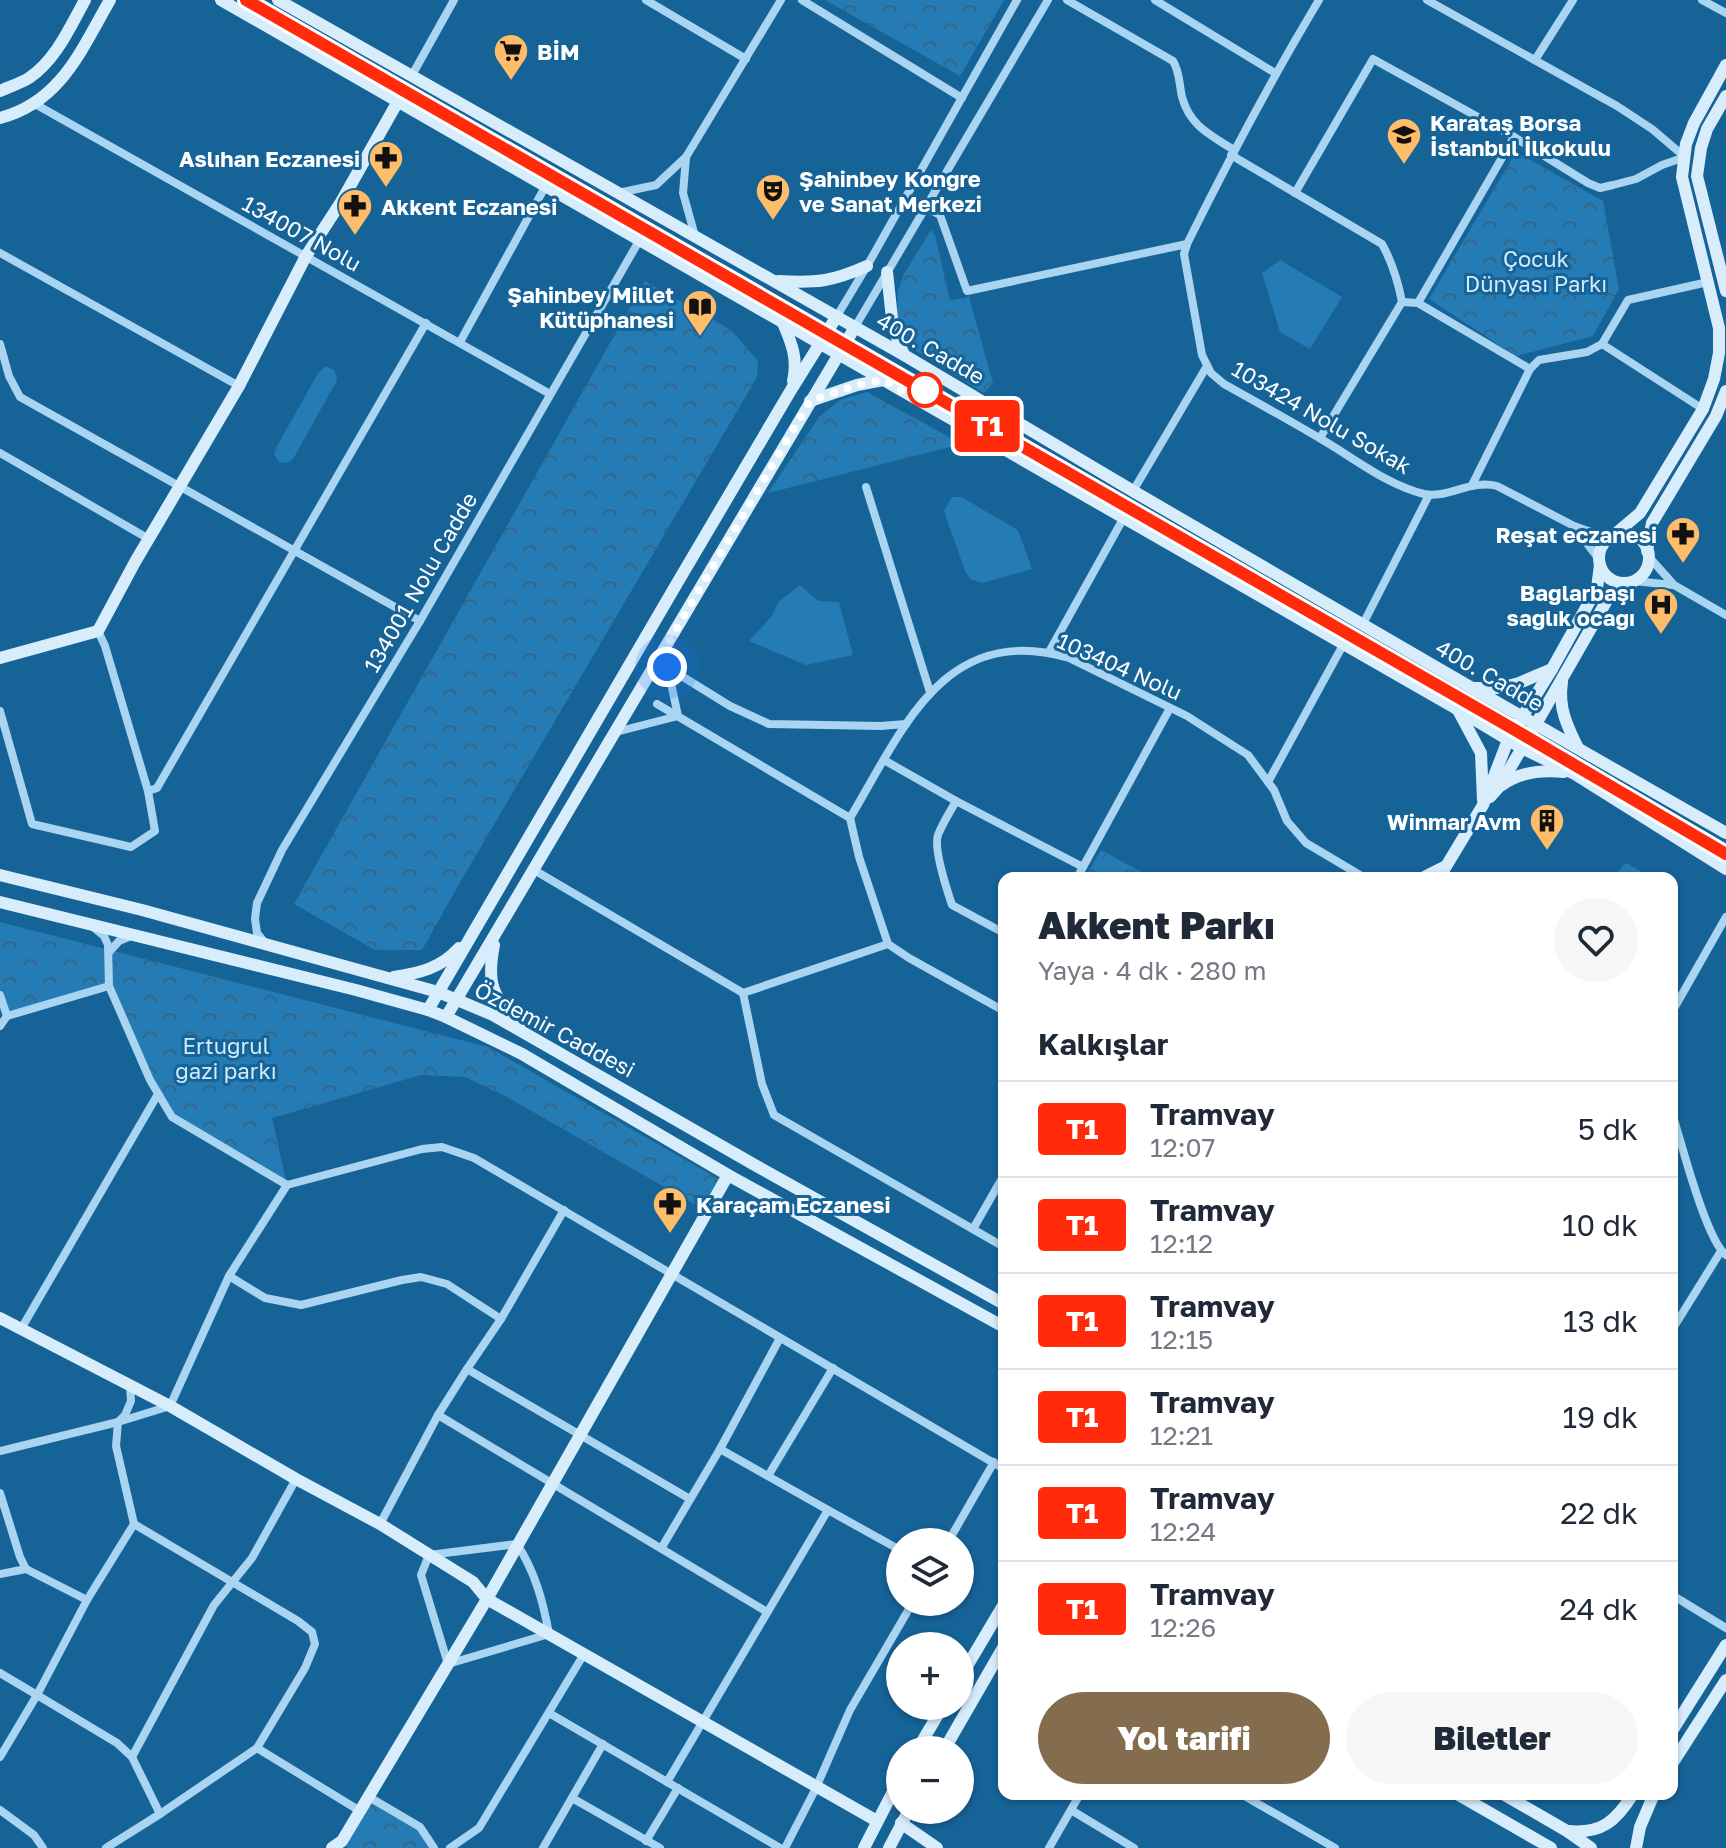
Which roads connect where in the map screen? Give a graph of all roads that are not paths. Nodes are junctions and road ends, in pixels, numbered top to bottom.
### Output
1 (85, 0) edge
2 (110, 0) edge
3 (221, 0) edge
4 (278, 0) edge
5 (454, 0) edge
6 (646, 0) edge
7 (781, 0) edge
8 (802, 0) edge
9 (1017, 0) edge
10 (1048, 0) edge
11 (1067, 0) edge
12 (1155, 0) edge
13 (1319, 0) edge
14 (1427, 0) edge
15 (1573, 0) edge
16 (1702, 0) edge
17 (1726, 13) edge
18 (746, 59) junction
19 (1535, 60) junction
20 (1726, 65) edge
21 (1275, 73) junction
22 (411, 77) junction
23 (0, 91) edge
24 (1726, 96) edge
25 (962, 98) junction
26 (397, 103) junction
27 (35, 104) junction
28 (0, 118) edge
29 (1514, 137) junction
30 (1232, 153) junction
31 (686, 157) junction
32 (1685, 157) junction
33 (545, 187) junction
34 (618, 193) junction
35 (1295, 193) junction
36 (925, 207) junction
37 (695, 236) junction
38 (639, 241) junction
39 (1187, 244) junction
40 (0, 253) edge
41 (306, 256) junction
42 (867, 266) junction
43 (887, 272) junction
44 (775, 281) junction
45 (1708, 282) junction
46 (1725, 283) edge
47 (1402, 302) junction
48 (1418, 303) junction
49 (837, 316) junction
50 (426, 323) junction
51 (783, 323) junction
52 (855, 327) junction
53 (460, 342) junction
54 (0, 344) edge
55 (820, 344) junction
56 (1602, 344) junction
57 (838, 354) junction
58 (904, 355) junction
59 (1207, 366) junction
60 (1530, 369) junction
61 (884, 380) junction
62 (239, 386) junction
63 (791, 390) junction
64 (1726, 391) edge
65 (550, 394) junction
66 (810, 401) junction
67 (1703, 409) junction
68 (1721, 419) edge
69 (1320, 438) junction
70 (0, 453) edge
71 (1472, 485) junction
72 (181, 486) junction
73 (866, 487) dead end
74 (1133, 491) junction
75 (1429, 495) junction
76 (1123, 519) junction
77 (1574, 526) junction
78 (1611, 537) junction
79 (149, 539) junction
80 (294, 550) junction
81 (1648, 554) junction
82 (1599, 562) junction
83 (1631, 582) junction
84 (1674, 585) junction
85 (1726, 615) edge
86 (420, 621) junction
87 (1363, 624) junction
88 (98, 631) junction
89 (1343, 645) junction
90 (664, 650) junction
91 (1049, 652) junction
92 (0, 658) edge
93 (667, 667) junction
94 (1557, 673) junction
95 (1472, 688) junction
96 (930, 692) junction
97 (657, 704) dead end
98 (1170, 708) junction
99 (1457, 709) junction
100 (0, 711) edge
101 (678, 716) junction
102 (1523, 716) junction
103 (906, 724) junction
104 (1536, 724) junction
105 (616, 732) junction
106 (1508, 740) junction
107 (1522, 748) junction
108 (1580, 751) junction
109 (884, 760) junction
110 (1573, 773) junction
111 (1268, 782) junction
112 (1499, 787) junction
113 (148, 791) junction
114 (956, 801) junction
115 (1483, 805) junction
116 (850, 818) junction
117 (1726, 833) edge
118 (1083, 867) junction
119 (1726, 869) edge
120 (534, 870) junction
121 (1080, 872) edge
122 (1355, 872) edge
123 (1448, 872) edge
124 (0, 875) edge
125 (0, 902) edge
126 (1726, 917) edge
127 (91, 926) junction
128 (477, 928) junction
129 (998, 930) edge
130 (495, 935) junction
131 (134, 936) junction
132 (888, 944) junction
133 (266, 945) junction
134 (109, 952) junction
135 (386, 978) junction
136 (109, 986) junction
137 (438, 992) junction
138 (743, 993) junction
139 (0, 995) edge
140 (456, 999) junction
141 (1678, 1001) edge
142 (998, 1008) edge
143 (428, 1010) junction
144 (7, 1016) junction
145 (446, 1017) junction
146 (0, 1026) edge
147 (527, 1033) junction
148 (158, 1094) junction
149 (1678, 1132) edge
150 (728, 1175) junction
151 (287, 1185) junction
152 (998, 1185) edge
153 (564, 1210) junction
154 (973, 1229) junction
155 (998, 1244) edge
156 (1723, 1253) edge
157 (672, 1274) junction
158 (229, 1276) junction
159 (998, 1301) edge
160 (0, 1318) edge
161 (501, 1319) junction
162 (1678, 1319) edge
163 (998, 1324) edge
164 (21, 1329) junction
165 (780, 1338) junction
166 (833, 1368) junction
167 (467, 1369) junction
168 (130, 1386) junction
169 (170, 1406) junction
170 (438, 1415) junction
171 (118, 1422) junction
172 (580, 1435) junction
173 (720, 1449) junction
174 (0, 1451) edge
175 (994, 1462) junction
176 (998, 1465) edge
177 (768, 1476) junction
178 (296, 1479) junction
179 (552, 1485) junction
180 (0, 1493) edge
181 (690, 1499) junction
182 (828, 1510) junction
183 (134, 1524) junction
184 (380, 1524) junction
185 (956, 1528) edge
186 (886, 1542) edge
187 (517, 1544) junction
188 (662, 1547) junction
189 (429, 1555) junction
190 (26, 1569) junction
191 (0, 1574) edge
192 (231, 1582) junction
193 (487, 1599) junction
194 (1678, 1599) edge
195 (87, 1600) junction
196 (767, 1612) junction
197 (998, 1614) edge
198 (905, 1616) edge
199 (1726, 1628) edge
200 (549, 1634) junction
201 (1726, 1645) edge
202 (584, 1654) junction
203 (974, 1654) edge
204 (998, 1659) edge
205 (448, 1664) junction
206 (0, 1673) edge
207 (1726, 1680) edge
208 (37, 1695) junction
209 (549, 1713) junction
210 (702, 1721) junction
211 (1678, 1721) edge
212 (952, 1736) edge
213 (603, 1744) junction
214 (257, 1748) junction
215 (1678, 1755) edge
216 (0, 1757) edge
217 (132, 1757) junction
218 (667, 1782) junction
219 (816, 1785) junction
220 (678, 1788) junction
221 (369, 1797) junction
222 (572, 1798) junction
223 (1077, 1800) edge
224 (1251, 1800) edge
225 (1467, 1800) edge
226 (1513, 1800) edge
227 (1629, 1800) edge
228 (1651, 1800) edge
229 (886, 1804) edge
230 (0, 1810) edge
231 (1071, 1810) junction
232 (360, 1811) junction
233 (160, 1814) junction
234 (877, 1821) junction
235 (901, 1824) edge
236 (902, 1824) edge
237 (1567, 1831) junction
238 (646, 1841) junction
239 (340, 1846) edge
240 (43, 1848) edge
241 (106, 1848) edge
242 (434, 1848) edge
243 (450, 1848) edge
244 (543, 1848) edge
245 (660, 1848) edge
246 (783, 1848) edge
247 (864, 1848) edge
248 (889, 1848) edge
249 (937, 1848) edge
250 (1049, 1848) edge
251 (1134, 1848) edge
252 (1335, 1848) edge
253 (1551, 1848) edge
254 (1591, 1848) edge
255 (1636, 1848) edge

1 - 23 main road
2 - 27 main road
3 - 26 main road, 400. Cadde
4 - 22 main road, 400. Cadde
5 - 22 street
6 - 18 street
7 - 18 street
8 - 25 street
9 - 25 street
10 - 36 street
11 - 30 street
12 - 21 street
13 - 21 street, 103424 Nolu Sokak
14 - 19 street
15 - 19 street
16 - 17 street
18 - 31 street
19 - 32 street
20 - 32 main road
21 - 30 street, 103424 Nolu Sokak
22 - 34 main road, 400. Cadde
24 - 46 main road
25 - 42 street
26 - 33 main road, 400. Cadde
26 - 41 main road
27 - 28 main road
27 - 41 street, 134007 Nolu
29 - 32 street
29 - 35 street
29 - 48 street
30 - 35 street
30 - 39 street, 103424 Nolu Sokak
31 - 34 street
31 - 37 street
32 - 45 main road
33 - 38 main road, 400. Cadde
33 - 53 street
34 - 37 main road, 400. Cadde
35 - 47 street
36 - 39 street
36 - 43 street
37 - 44 main road, 400. Cadde
38 - 51 main road, 400. Cadde
38 - 65 street, 134001 Nolu Cadde
39 - 59 street, 103424 Nolu Sokak
40 - 62 street
41 - 50 street, 134007 Nolu
41 - 62 main road
42 - 44 main road
42 - 49 street
43 - 52 street
43 - 58 main road
44 - 49 main road, 400. Cadde
45 - 56 street
45 - 67 main road
47 - 48 street
47 - 69 street
48 - 60 street
49 - 52 main road, 400. Cadde
49 - 55 main road
50 - 53 street, 134007 Nolu
50 - 80 street
51 - 55 main road, 400. Cadde
51 - 63 main road
52 - 57 main road
52 - 58 main road, 400. Cadde
53 - 65 street, 134007 Nolu
54 - 72 street
55 - 57 main road, 400. Cadde
55 - 63 main road
56 - 60 street
56 - 67 street
57 - 61 main road, 400. Cadde
57 - 66 main road
58 - 74 main road, 400. Cadde
59 - 69 street, 103424 Nolu Sokak
59 - 74 street
60 - 71 street
61 - 66 main road
61 - 76 main road, 400. Cadde
62 - 72 main road
63 - 128 main road
64 - 68 main road
65 - 86 street, 134001 Nolu Cadde
66 - 90 main road
67 - 78 main road
68 - 81 main road
69 - 75 street, 103424 Nolu Sokak
70 - 79 street
71 - 75 street, 103424 Nolu Sokak
71 - 77 street, 103424 Nolu Sokak
72 - 79 main road
72 - 80 street
73 - 96 street
74 - 87 main road, 400. Cadde
75 - 87 street
76 - 89 main road, 400. Cadde
76 - 91 street
77 - 78 street, 103424 Nolu Sokak
77 - 82 street, 103424 Nolu Sokak
78 - 81 main road
78 - 82 main road
79 - 88 main road
80 - 86 street
80 - 113 street
81 - 83 main road
81 - 84 street
82 - 83 main road
82 - 94 main road
83 - 84 street
83 - 94 main road
84 - 85 street
86 - 133 street, 134001 Nolu Cadde
87 - 95 main road, 400. Cadde
88 - 92 main road
88 - 113 street
89 - 99 main road, 400. Cadde
89 - 111 street
90 - 93 street
90 - 105 main road
91 - 96 street, 103404 Nolu
91 - 98 street, 103404 Nolu
93 - 101 street
93 - 103 street
94 - 95 main road
94 - 102 main road
94 - 104 main road
94 - 108 main road
95 - 102 main road, 400. Cadde
96 - 103 street, 103404 Nolu
97 - 101 street
98 - 111 street, 103404 Nolu
98 - 118 street
99 - 106 main road, 400. Cadde
99 - 115 main road
100 - 113 street
101 - 105 street
101 - 116 street
102 - 104 main road, 400. Cadde
102 - 106 main road
103 - 109 street, 103404 Nolu
104 - 107 main road
104 - 108 main road, 400. Cadde
105 - 120 main road
106 - 107 main road, 400. Cadde
106 - 115 main road
107 - 110 main road, 400. Cadde
107 - 112 main road
108 - 117 main road, 400. Cadde
109 - 114 street
109 - 116 street, 103404 Nolu
110 - 112 main road
110 - 119 main road, 400. Cadde
111 - 122 street, 103404 Nolu
112 - 115 main road
114 - 118 street
114 - 129 street
115 - 123 main road
116 - 132 street
118 - 121 street
120 - 130 main road
120 - 138 street
124 - 133 main road, Özdemir Caddesi
125 - 127 main road, Özdemir Caddesi
126 - 141 street
127 - 131 main road, Özdemir Caddesi
127 - 134 street
128 - 135 main road
128 - 137 main road
130 - 140 main road
130 - 147 main road
131 - 134 street
131 - 143 main road, Özdemir Caddesi
132 - 138 street
132 - 142 street
133 - 135 main road, Özdemir Caddesi
134 - 136 street
135 - 137 main road, Özdemir Caddesi
136 - 144 street
136 - 148 street
137 - 140 main road, Özdemir Caddesi
137 - 143 main road
138 - 154 street
139 - 144 street
140 - 145 main road
140 - 147 main road, Özdemir Caddesi
143 - 145 main road, Özdemir Caddesi
144 - 146 street
145 - 150 main road, Özdemir Caddesi
147 - 159 main road, Özdemir Caddesi
148 - 151 street
148 - 164 street
149 - 156 street
150 - 157 main road
150 - 163 main road, Özdemir Caddesi
151 - 153 street
151 - 158 street
152 - 154 street
153 - 157 street
153 - 161 street
154 - 155 street
156 - 162 street
157 - 165 street
157 - 172 main road
158 - 161 street
158 - 169 street
160 - 164 main road
161 - 167 street
164 - 168 main road
165 - 166 street
165 - 173 street
166 - 175 street
166 - 177 street
167 - 170 street
167 - 172 street
168 - 169 main road
168 - 171 street
169 - 171 street
169 - 178 main road
170 - 179 street
170 - 184 street
171 - 174 street
171 - 183 street
172 - 179 main road
172 - 181 street
173 - 177 street
173 - 181 street
175 - 176 street
175 - 185 street
177 - 182 street
178 - 184 main road
178 - 192 street
179 - 187 main road
179 - 188 street
180 - 190 street
181 - 188 street
182 - 186 street
182 - 196 street
183 - 192 street
183 - 195 street
184 - 189 main road
187 - 189 street
187 - 193 main road
187 - 200 street
188 - 196 street
189 - 193 main road
189 - 205 street
190 - 191 street
190 - 195 street
192 - 214 street
192 - 217 street
193 - 200 main road
193 - 205 main road
194 - 199 street
195 - 208 street
196 - 210 street
197 - 203 main road
198 - 219 street
200 - 202 main road
200 - 205 street
201 - 211 main road
202 - 209 street
202 - 210 main road
204 - 212 main road
205 - 221 main road
206 - 208 street
207 - 215 main road
208 - 216 street
208 - 217 street
209 - 213 street
209 - 243 street
210 - 218 street
210 - 219 main road
213 - 218 street
213 - 222 street
214 - 232 street
214 - 233 street
217 - 233 street
218 - 220 street
219 - 234 main road
219 - 246 street
220 - 238 street
220 - 246 street
221 - 232 main road
221 - 242 street
222 - 238 street
222 - 244 street
223 - 231 street
224 - 252 street
225 - 253 main road
226 - 237 main road
227 - 237 main road
228 - 255 main road
229 - 234 main road
230 - 240 street
231 - 250 street
231 - 251 street
232 - 239 main road
233 - 241 street
234 - 247 main road
235 - 248 main road
236 - 249 main road
237 - 254 main road
238 - 245 street

